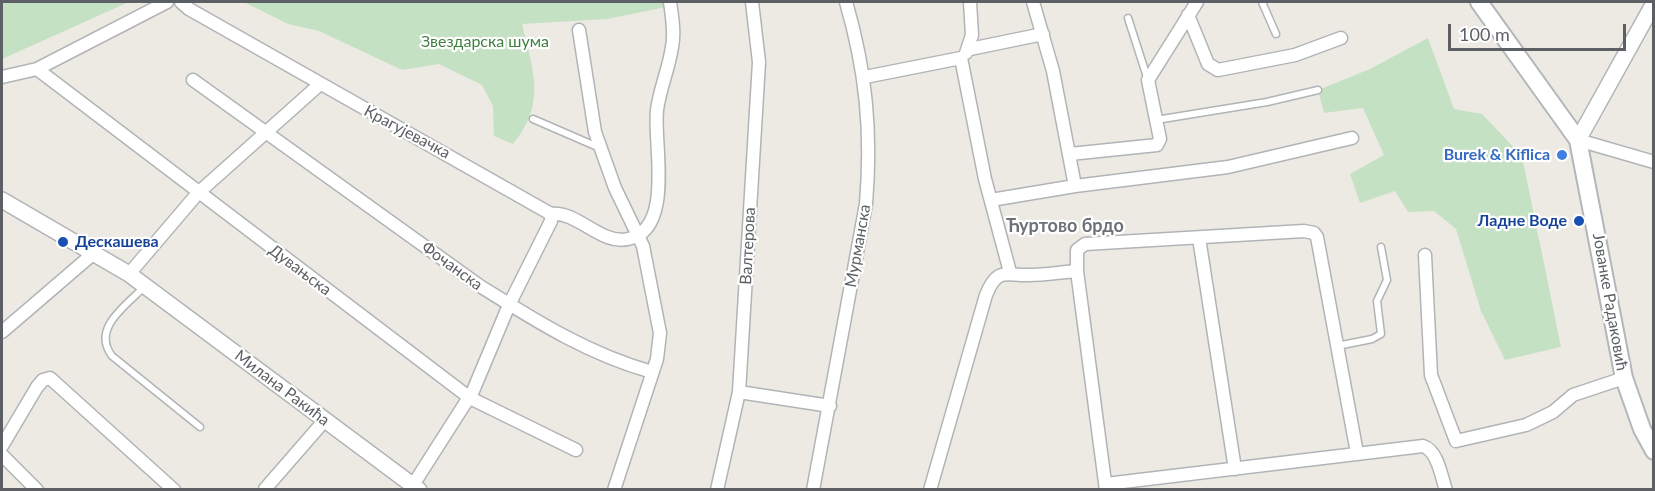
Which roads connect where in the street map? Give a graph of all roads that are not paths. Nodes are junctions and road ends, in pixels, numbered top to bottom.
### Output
1 (167, 2) edge
2 (181, 2) edge
3 (670, 2) edge
4 (752, 2) edge
5 (846, 2) edge
6 (970, 2) edge
7 (1033, 2) edge
8 (1197, 2) edge
9 (1262, 2) edge
10 (1479, 2) edge
11 (1653, 3) edge
12 (1188, 15) junction
13 (1128, 18) dead end
14 (579, 30) dead end
15 (1043, 34) junction
16 (1276, 34) dead end
17 (1341, 38) dead end
18 (966, 54) junction
19 (37, 69) junction
20 (2, 77) edge
21 (865, 77) junction
22 (193, 80) dead end
23 (1148, 80) junction
24 (319, 85) junction
25 (1318, 90) dead end
26 (533, 119) dead end
27 (1155, 120) junction
28 (268, 132) junction
29 (1352, 138) dead end
30 (1578, 140) junction
31 (600, 148) junction
32 (1070, 154) junction
33 (1653, 162) edge
34 (1076, 186) junction
35 (198, 193) junction
36 (2, 200) edge
37 (991, 200) junction
38 (551, 214) junction
39 (639, 235) junction
40 (1199, 238) junction
41 (1381, 247) dead end
42 (94, 253) junction
43 (1425, 255) dead end
44 (1077, 271) junction
45 (1010, 272) junction
46 (129, 274) junction
47 (146, 286) junction
48 (509, 305) junction
49 (2, 332) edge
50 (1336, 346) junction
51 (652, 372) junction
52 (1624, 378) junction
53 (739, 392) junction
54 (470, 398) junction
55 (830, 406) junction
56 (325, 420) junction
57 (200, 427) dead end
58 (2, 446) edge
59 (576, 450) dead end
60 (1653, 451) edge
61 (1357, 453) junction
62 (2, 455) edge
63 (1235, 469) junction
64 (416, 487) edge
65 (1106, 487) edge
66 (37, 489) edge
67 (174, 489) edge
68 (265, 489) edge
69 (614, 489) edge
70 (717, 489) edge
71 (813, 489) edge
72 (930, 489) edge
73 (1446, 489) edge

1 - 19 street
2 - 24 street, Крагујевачка
3 - 39 street
4 - 53 street, Валтерова
5 - 21 street, Мурманска
6 - 18 street
7 - 15 street
8 - 12 street
9 - 16 lane
10 - 30 main road, Јованке Радаковић
11 - 30 street
12 - 17 street
12 - 23 street
13 - 23 lane
14 - 31 street
15 - 18 street
15 - 32 street
18 - 21 street
18 - 37 street
19 - 20 street
19 - 35 street, Дувањска
21 - 55 street, Мурманска
22 - 28 street, Фочанска
23 - 27 street
24 - 28 street
24 - 38 street, Крагујевачка
25 - 27 lane
26 - 31 lane
27 - 32 street
28 - 35 street
28 - 48 street, Фочанска
29 - 34 street
30 - 33 street
30 - 52 main road, Јованке Радаковић
31 - 39 street
32 - 34 street
34 - 37 street
35 - 46 street
35 - 54 street, Дувањска
36 - 42 street, Милана Ракића
37 - 45 street
38 - 39 street, Крагујевачка
38 - 48 street
39 - 51 street
40 - 44 street
40 - 50 street
40 - 63 street
41 - 50 lane
42 - 46 street, Милана Ракића
42 - 49 street
43 - 52 street
44 - 45 street
44 - 65 street
45 - 72 street
46 - 47 street, Милана Ракића
47 - 56 street, Милана Ракића
47 - 57 lane
48 - 51 street, Фочанска
48 - 54 street
50 - 61 street
51 - 69 street
52 - 60 main road, Јованке Радаковић
53 - 55 street
53 - 70 street, Валтерова
54 - 59 street, Дувањска
54 - 64 street
55 - 71 street, Мурманска
56 - 64 street, Милана Ракића
56 - 68 street
58 - 67 street
61 - 63 street
61 - 73 street
62 - 66 street
63 - 65 street

